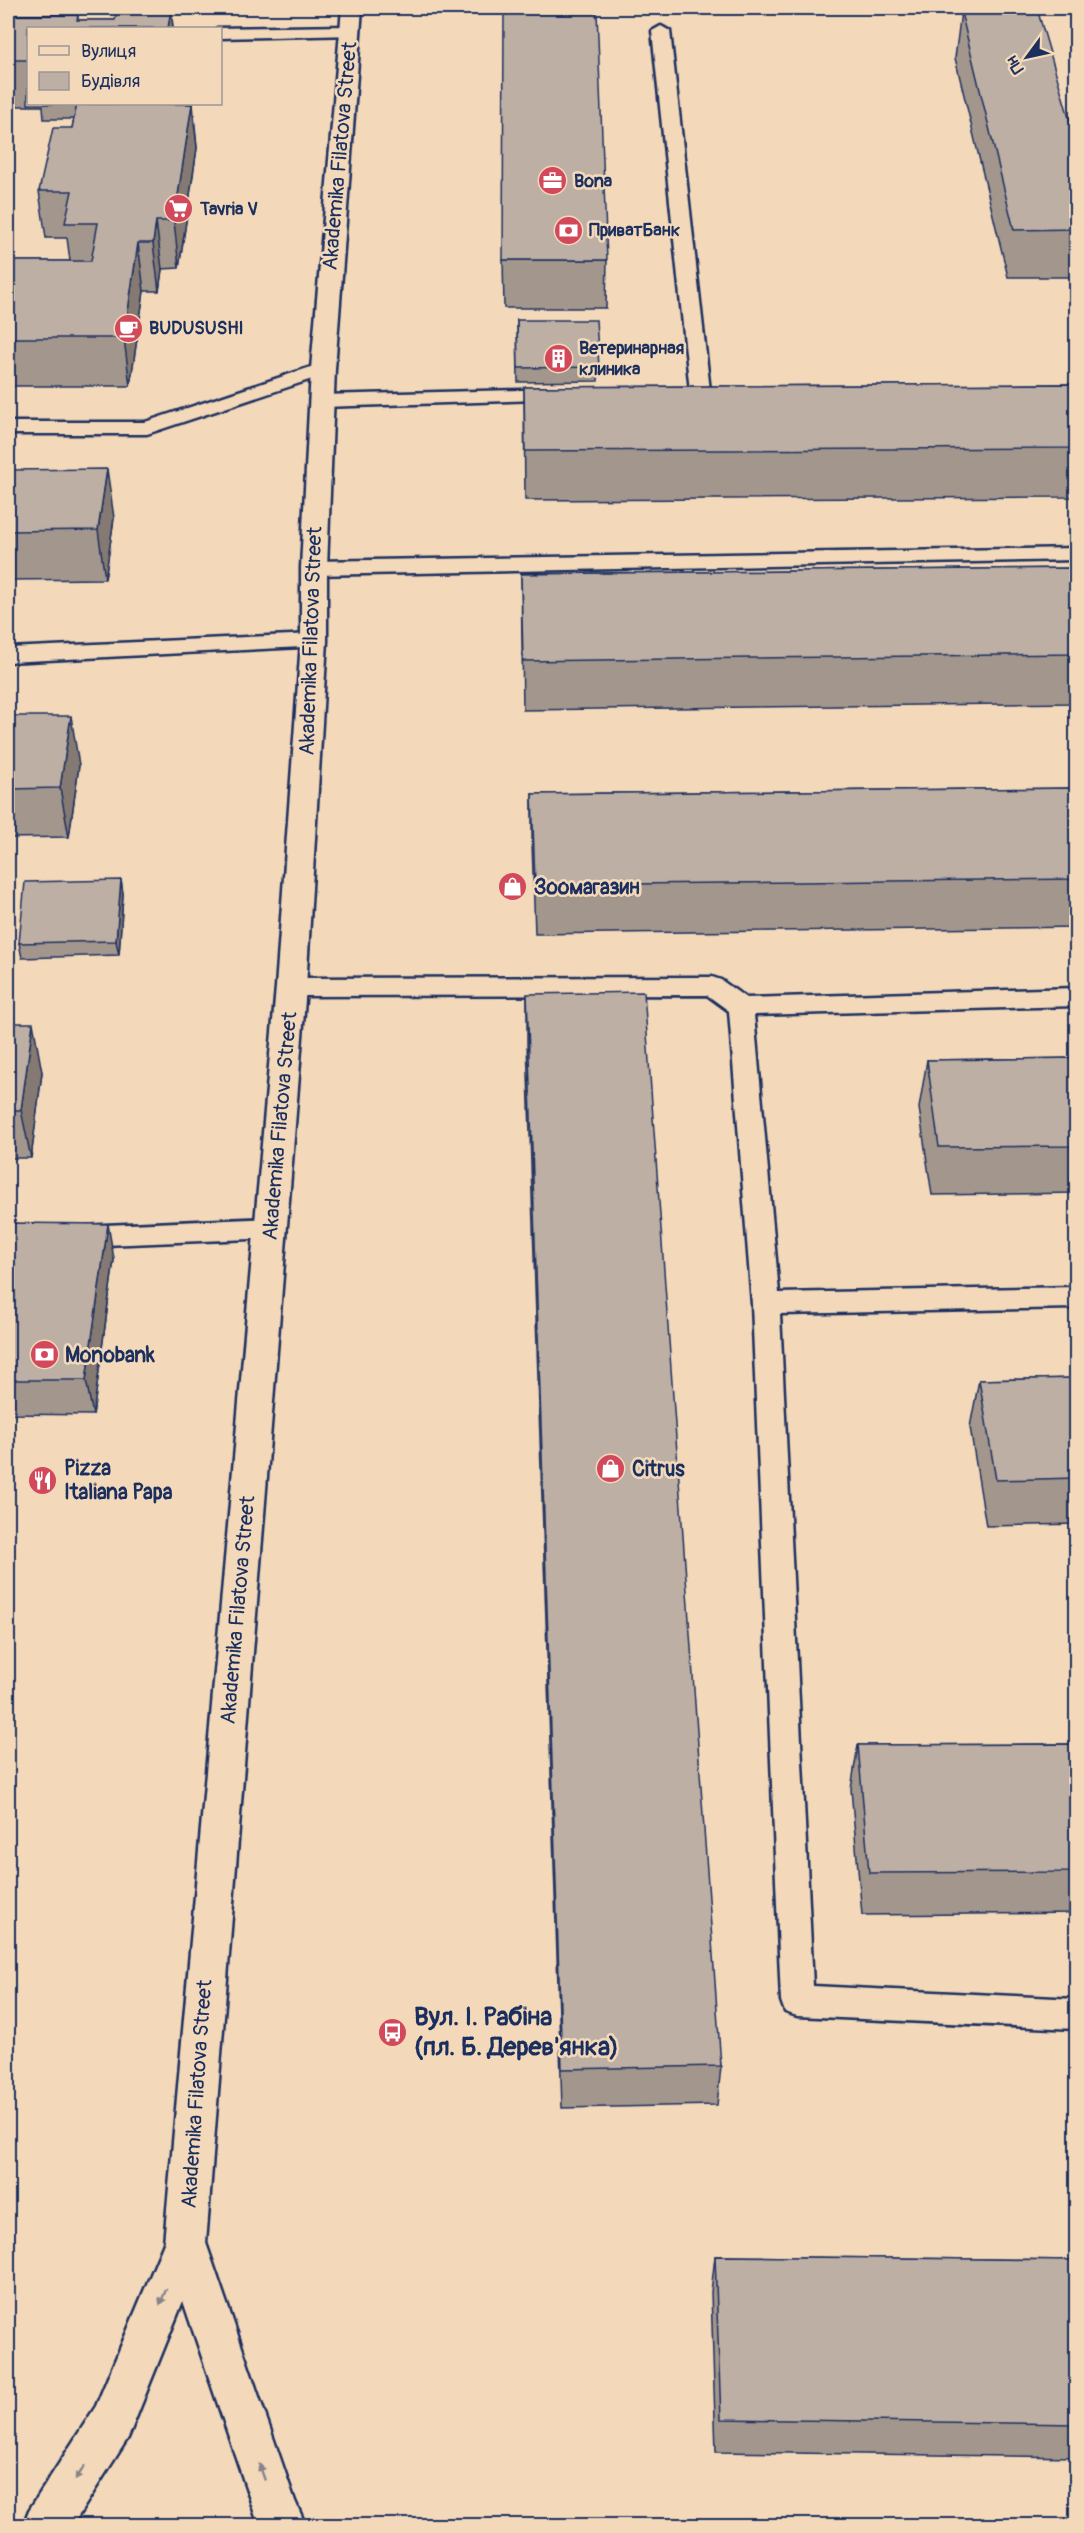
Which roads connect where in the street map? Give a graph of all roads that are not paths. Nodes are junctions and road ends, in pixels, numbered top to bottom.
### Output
1 (352, 8) edge
2 (661, 30) dead end
3 (350, 32) junction
4 (222, 33) edge
5 (324, 369) junction
6 (700, 391) junction
7 (723, 391) edge
8 (676, 392) edge
9 (582, 394) edge
10 (322, 401) junction
11 (8, 428) edge
12 (1077, 554) edge
13 (314, 568) junction
14 (314, 641) junction
15 (8, 656) edge
16 (291, 987) junction
17 (1077, 997) edge
18 (741, 1007) junction
19 (272, 1228) junction
20 (8, 1239) edge
21 (1077, 1297) edge
22 (766, 1304) junction
23 (1077, 2013) edge
24 (185, 2243) junction
25 (45, 2526) edge
26 (284, 2526) edge

1 - 3 main road, Akademika Filatova Street
2 - 6 lane
3 - 4 lane
3 - 5 main road, Akademika Filatova Street
5 - 10 main road, Akademika Filatova Street
5 - 11 lane
6 - 7 lane
6 - 8 lane
9 - 10 lane
10 - 13 main road, Akademika Filatova Street
12 - 13 lane
13 - 14 main road, Akademika Filatova Street
14 - 15 lane
14 - 16 main road, Akademika Filatova Street
16 - 18 lane
16 - 19 main road, Akademika Filatova Street
17 - 18 lane
18 - 22 lane
19 - 20 lane
19 - 24 main road, Akademika Filatova Street
21 - 22 lane
22 - 23 lane
24 -> 25 main road, Akademika Filatova Street
26 -> 24 main road, Akademika Filatova Street

